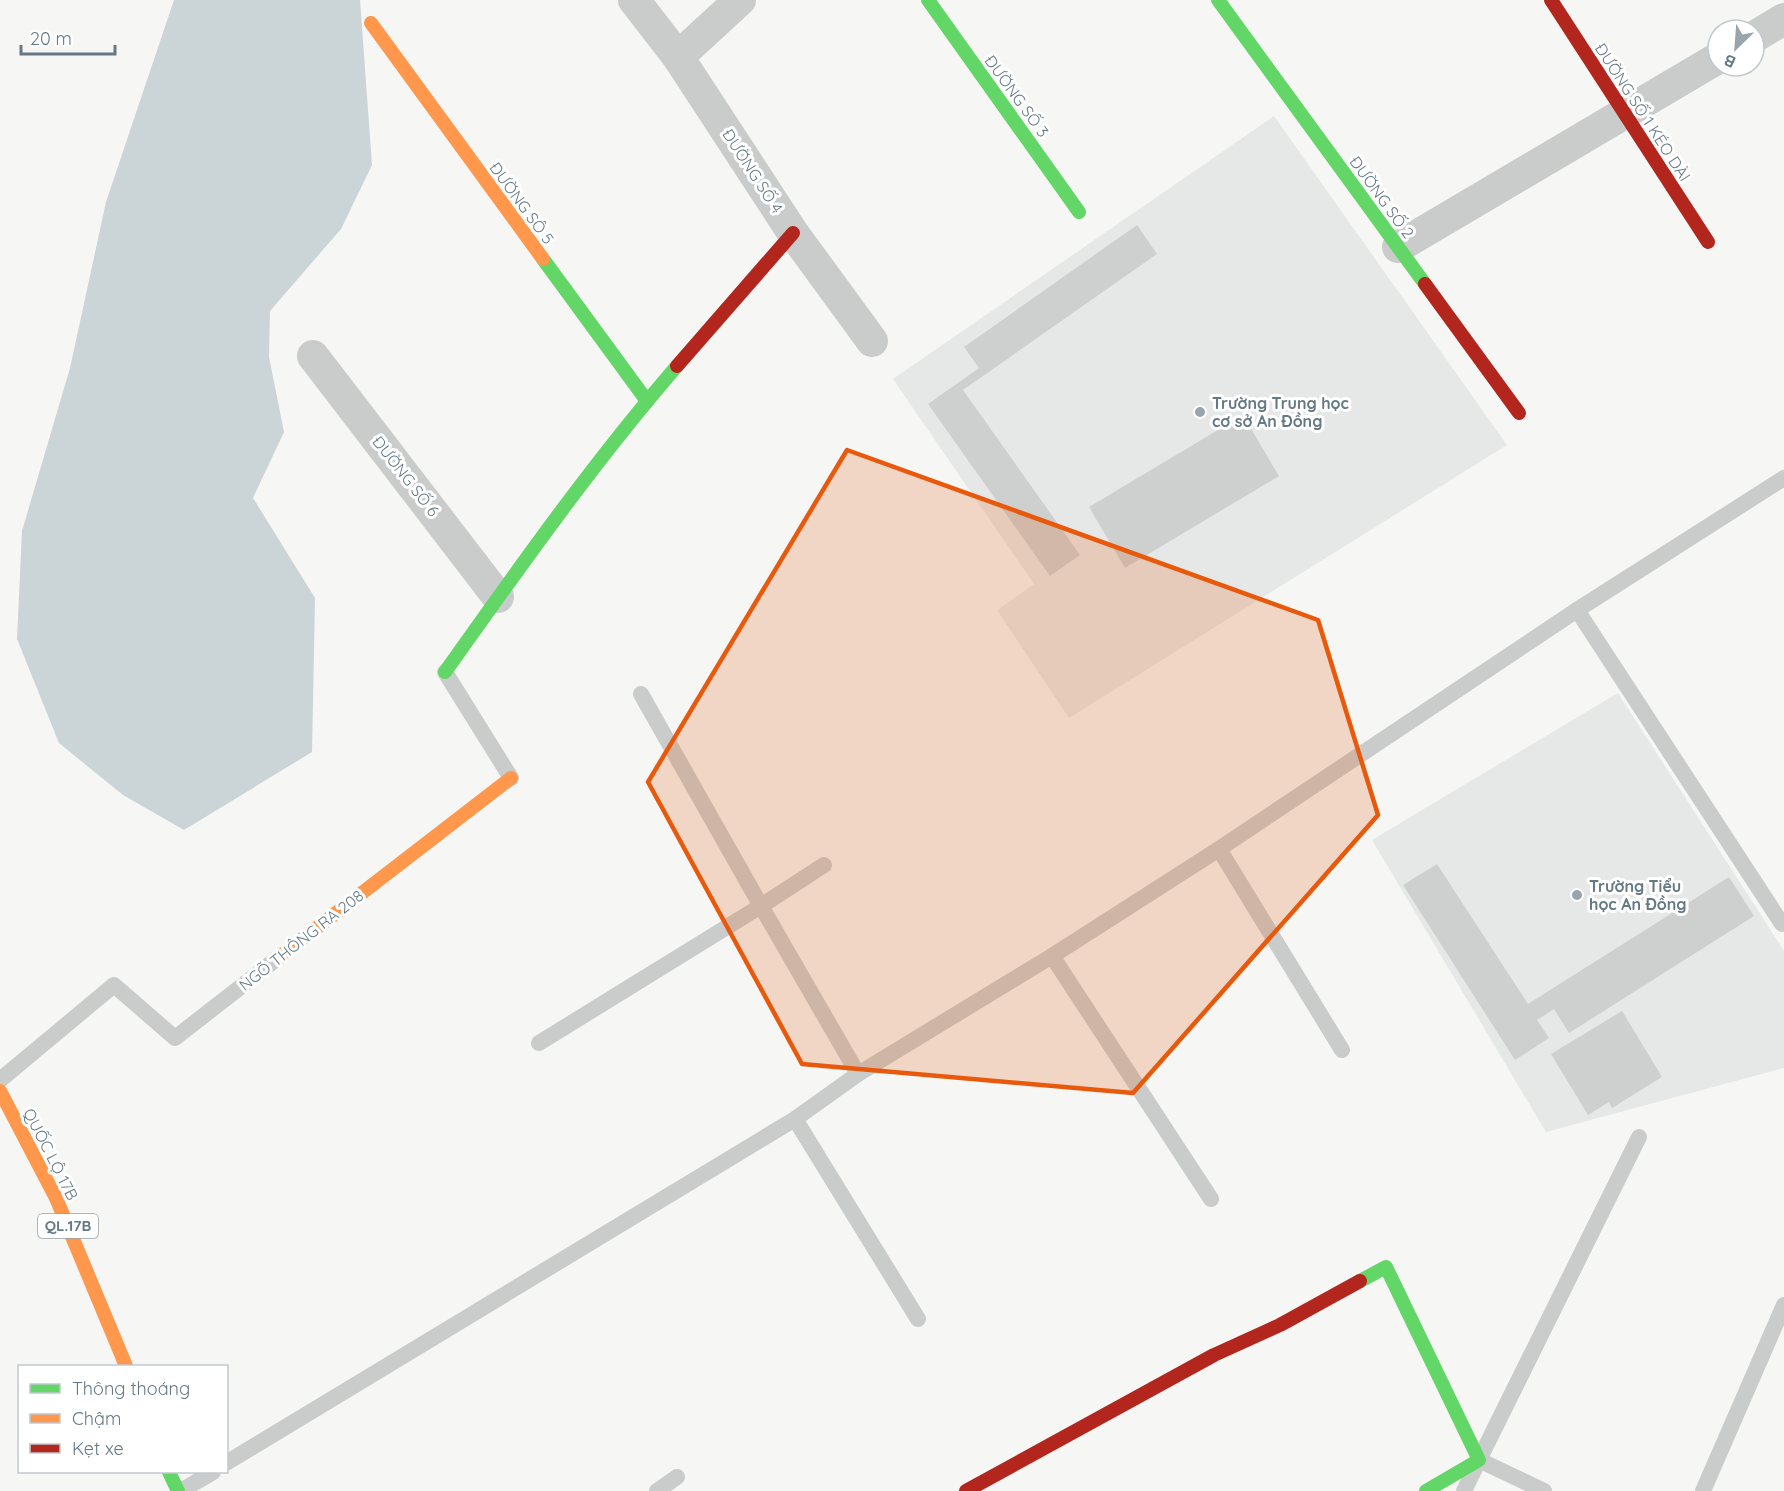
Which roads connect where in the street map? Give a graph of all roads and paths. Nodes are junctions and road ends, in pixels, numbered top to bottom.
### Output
1 (634, 0) edge
2 (740, 0) edge
3 (928, 0) edge
4 (1218, 0) edge
5 (1551, 0) edge
6 (1784, 19) edge
7 (371, 23) dead end
8 (1766, 30) edge
9 (678, 57) junction
10 (1706, 65) edge
11 (1625, 114) junction
12 (1079, 212) dead end
13 (793, 233) junction
14 (1708, 242) dead end
15 (1398, 248) junction
16 (872, 341) dead end
17 (313, 356) dead end
18 (647, 402) junction
19 (1519, 413) dead end
20 (1784, 478) edge
21 (498, 597) junction
22 (1577, 610) junction
23 (445, 672) joint
24 (641, 694) dead end
25 (511, 777) joint
26 (1219, 849) junction
27 (824, 865) dead end
28 (761, 906) junction
29 (1782, 924) dead end
30 (1052, 956) junction
31 (279, 957) joint
32 (539, 1043) dead end
33 (1342, 1050) dead end
34 (858, 1074) junction
35 (0, 1080) edge
36 (0, 1091) edge
37 (795, 1119) junction
38 (1638, 1137) dead end
39 (1211, 1199) dead end
40 (1784, 1305) edge
41 (918, 1319) dead end
42 (126, 1365) edge
43 (1479, 1460) junction
44 (228, 1463) edge
45 (170, 1473) edge
46 (211, 1473) edge
47 (677, 1477) dead end
48 (179, 1491) edge
49 (657, 1491) edge
50 (966, 1491) edge
51 (1426, 1491) edge
52 (1464, 1491) edge
53 (1544, 1491) edge
54 (1703, 1491) edge

1 - 9 street, ĐƯỜNG SỐ 4
2 - 9 street
3 - 12 street, ĐƯỜNG SỐ 3
4 - 15 street, ĐƯỜNG SỐ 2
5 - 11 street, ĐƯỜNG SỐ 1 KÉO DÀI
6 - 8 street
7 - 18 street, ĐƯỜNG SÔ 5
9 - 13 street, ĐƯỜNG SỐ 4
10 - 11 street
11 - 14 street, ĐƯỜNG SỐ 1 KÉO DÀI
11 - 15 street
13 - 16 street, ĐƯỜNG SỐ 4
13 - 18 street
15 - 19 street, ĐƯỜNG SỐ 2
17 - 21 street, ĐƯỜNG SỐ 6
18 - 21 street
20 - 22 lane
21 - 23 street
22 - 26 lane
22 - 29 lane
23 - 25 lane, NGÕ THÔNG RA 208
24 - 28 lane
25 - 31 street, NGÕ THÔNG RA 208
26 - 30 lane
26 - 33 lane
27 - 28 lane
28 - 32 lane
28 - 34 lane
30 - 34 lane
30 - 39 lane
31 - 35 lane, NGÕ THÔNG RA 208
34 - 37 lane
36 - 42 street, QUỐC LỘ 17B / QL.17B
37 - 41 lane
37 - 44 lane
38 - 43 lane
40 - 54 lane
43 - 50 street
43 - 51 street
43 - 52 lane
43 - 53 lane
45 - 48 street
46 - 48 lane
47 - 49 lane

